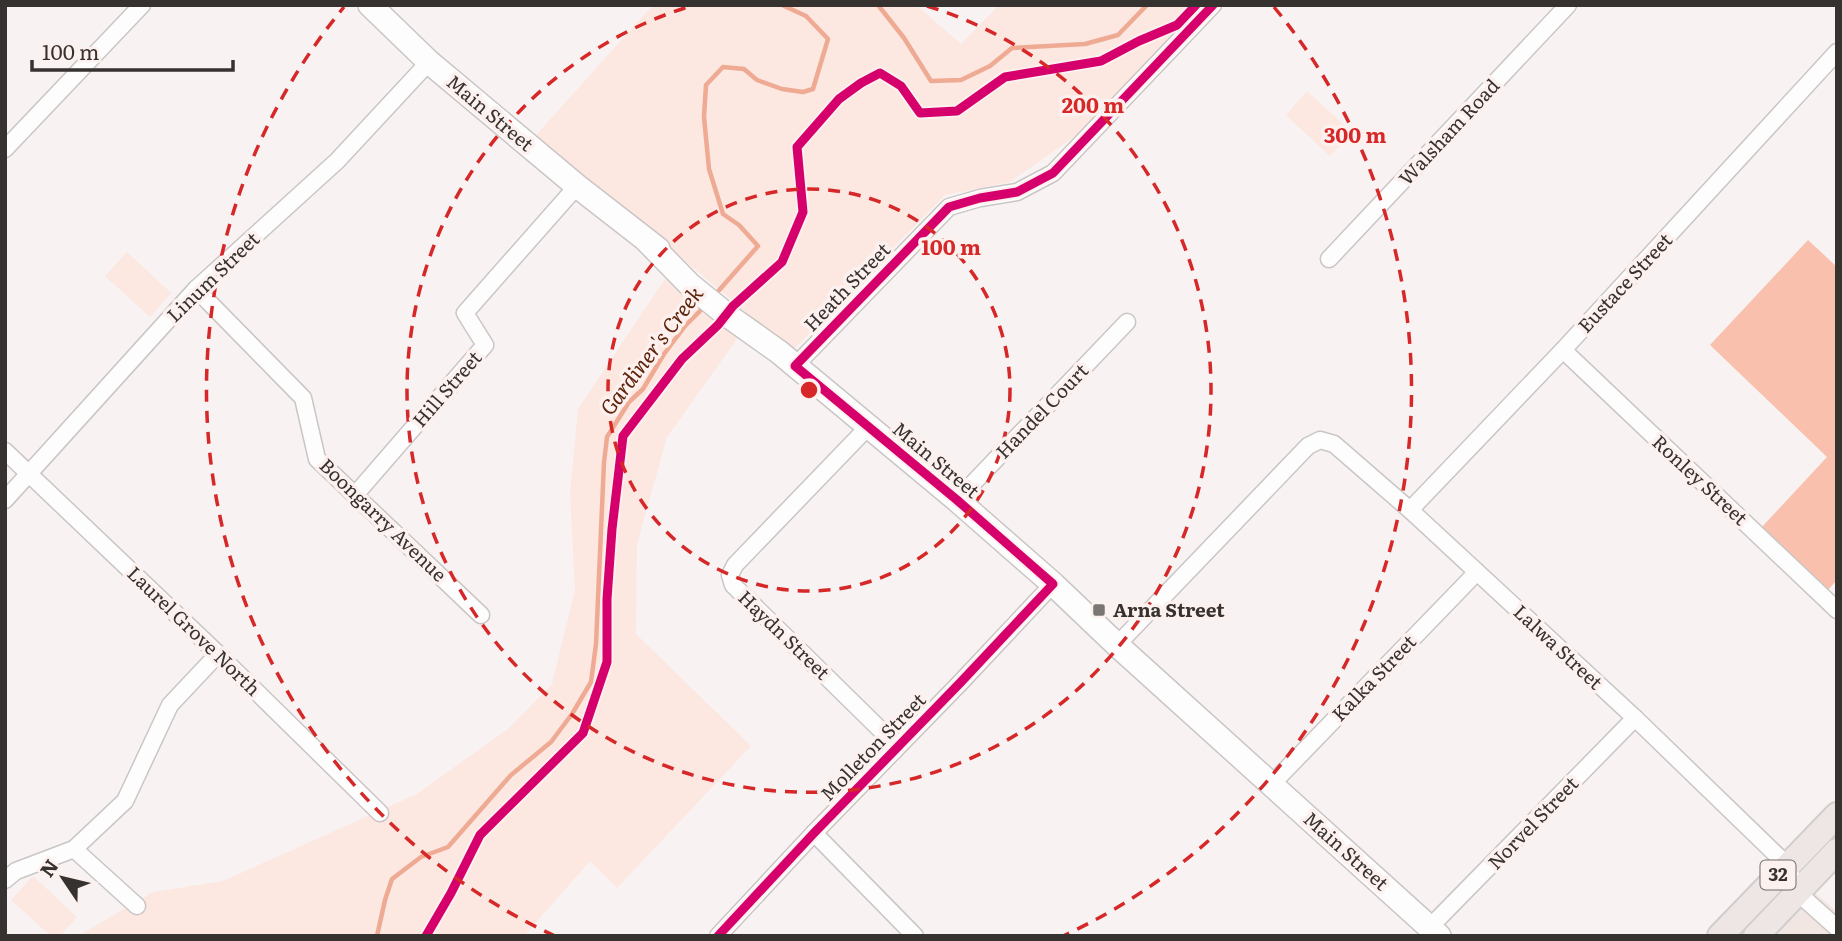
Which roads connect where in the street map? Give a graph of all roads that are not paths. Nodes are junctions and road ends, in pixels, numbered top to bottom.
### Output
1 (142, 5) edge
2 (370, 5) edge
3 (1213, 5) edge
4 (1568, 5) edge
5 (1837, 52) edge
6 (429, 62) junction
7 (5, 149) edge
8 (577, 186) junction
9 (1329, 259) dead end
10 (196, 289) junction
11 (1127, 322) dead end
12 (1563, 351) junction
13 (787, 359) junction
14 (868, 426) junction
15 (5, 451) edge
16 (30, 474) junction
17 (355, 495) junction
18 (5, 500) edge
19 (957, 500) junction
20 (1410, 510) junction
21 (1477, 572) junction
22 (1053, 583) junction
23 (1837, 610) edge
24 (481, 615) dead end
25 (1117, 645) junction
26 (218, 654) junction
27 (1635, 718) junction
28 (897, 747) junction
29 (1272, 784) junction
30 (380, 813) dead end
31 (1837, 815) edge
32 (814, 833) junction
33 (74, 849) junction
34 (1837, 851) edge
35 (1788, 866) junction
36 (5, 880) edge
37 (1798, 893) junction
38 (137, 906) dead end
39 (1837, 928) edge
40 (1435, 932) edge
41 (718, 936) edge
42 (915, 936) edge
43 (1720, 936) edge
44 (1756, 936) edge

1 - 7 street
2 - 6 street, Main Street
3 - 13 street, Heath Street
4 - 9 street, Walsham Road
5 - 12 street, Eustace Street
6 - 8 street, Main Street
6 - 10 street, Linum Street
8 - 13 street, Main Street
8 - 17 street, Hill Street
10 - 16 street, Linum Street
10 - 17 street, Boongarry Avenue
11 - 19 street, Handel Court
12 - 20 street, Eustace Street
12 - 23 street, Ronley Street
13 - 14 street, Main Street
14 - 19 street, Main Street
14 - 28 street, Haydn Street
15 - 16 street, Laurel Grove North
16 - 18 street, Linum Street
16 - 26 street, Laurel Grove North
17 - 24 street, Boongarry Avenue
19 - 22 street, Main Street
20 - 21 street, Lalwa Street
20 - 25 street, Lalwa Street
21 - 27 street, Lalwa Street
21 - 29 street, Kalka Street
22 - 25 street, Main Street
22 - 28 street, Molleton Street
25 - 29 street, Main Street
26 - 30 street, Laurel Grove North
26 - 33 street
27 - 35 street, Lalwa Street
27 - 40 street, Norvel Street
28 - 32 street, Molleton Street
29 - 40 street, Main Street
31 - 35 main road, 32
32 - 41 street, Molleton Street
32 - 42 street
33 - 36 street
33 - 38 street
34 - 37 main road, 32
35 - 37 street
35 - 43 main road, 32
37 - 39 street
37 - 44 main road, 32

